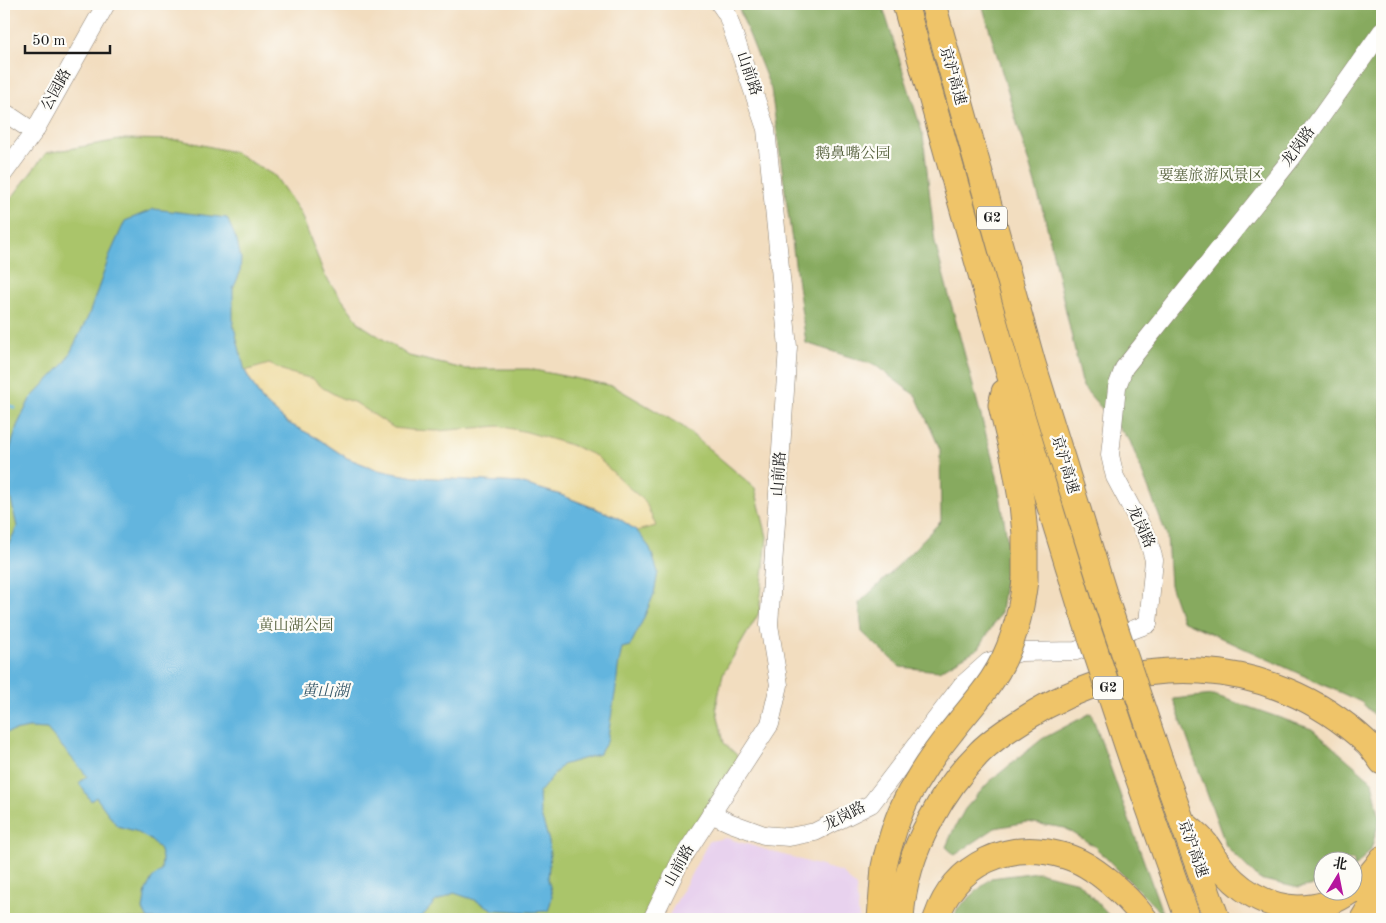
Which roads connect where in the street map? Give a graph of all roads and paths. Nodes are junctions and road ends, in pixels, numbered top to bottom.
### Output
1 (106, 4) edge
2 (720, 4) edge
3 (905, 4) edge
4 (932, 4) edge
5 (1382, 31) edge
6 (4, 112) edge
7 (34, 132) junction
8 (4, 173) edge
9 (1023, 457) junction
10 (1382, 762) edge
11 (1382, 779) edge
12 (711, 814) junction
13 (1183, 822) junction
14 (1382, 859) edge
15 (912, 879) junction
16 (1364, 881) edge
17 (1382, 888) edge
18 (1336, 900) edge
19 (652, 919) edge
20 (880, 919) edge
21 (901, 919) edge
22 (911, 919) edge
23 (936, 919) edge
24 (1145, 919) edge
25 (1188, 919) edge
26 (1217, 919) edge
27 (1363, 919) edge

1 - 7 street, 公园路
2 - 12 street, 山前路
3 - 9 highway, 京沪高速 / G2
4 - 13 highway, 京沪高速 / G2, bridge
5 - 12 street, 龙岗路
6 - 7 street
7 - 8 street, 公园路
9 - 20 highway, bridge
9 - 25 highway, 京沪高速 / G2, bridge
10 - 15 highway, bridge
11 - 15 highway, bridge
12 - 19 street, 山前路
13 - 18 highway
13 - 26 highway, 京沪高速 / G2
14 - 16 highway
15 - 21 highway
15 - 22 highway
17 - 27 highway
23 - 24 highway

